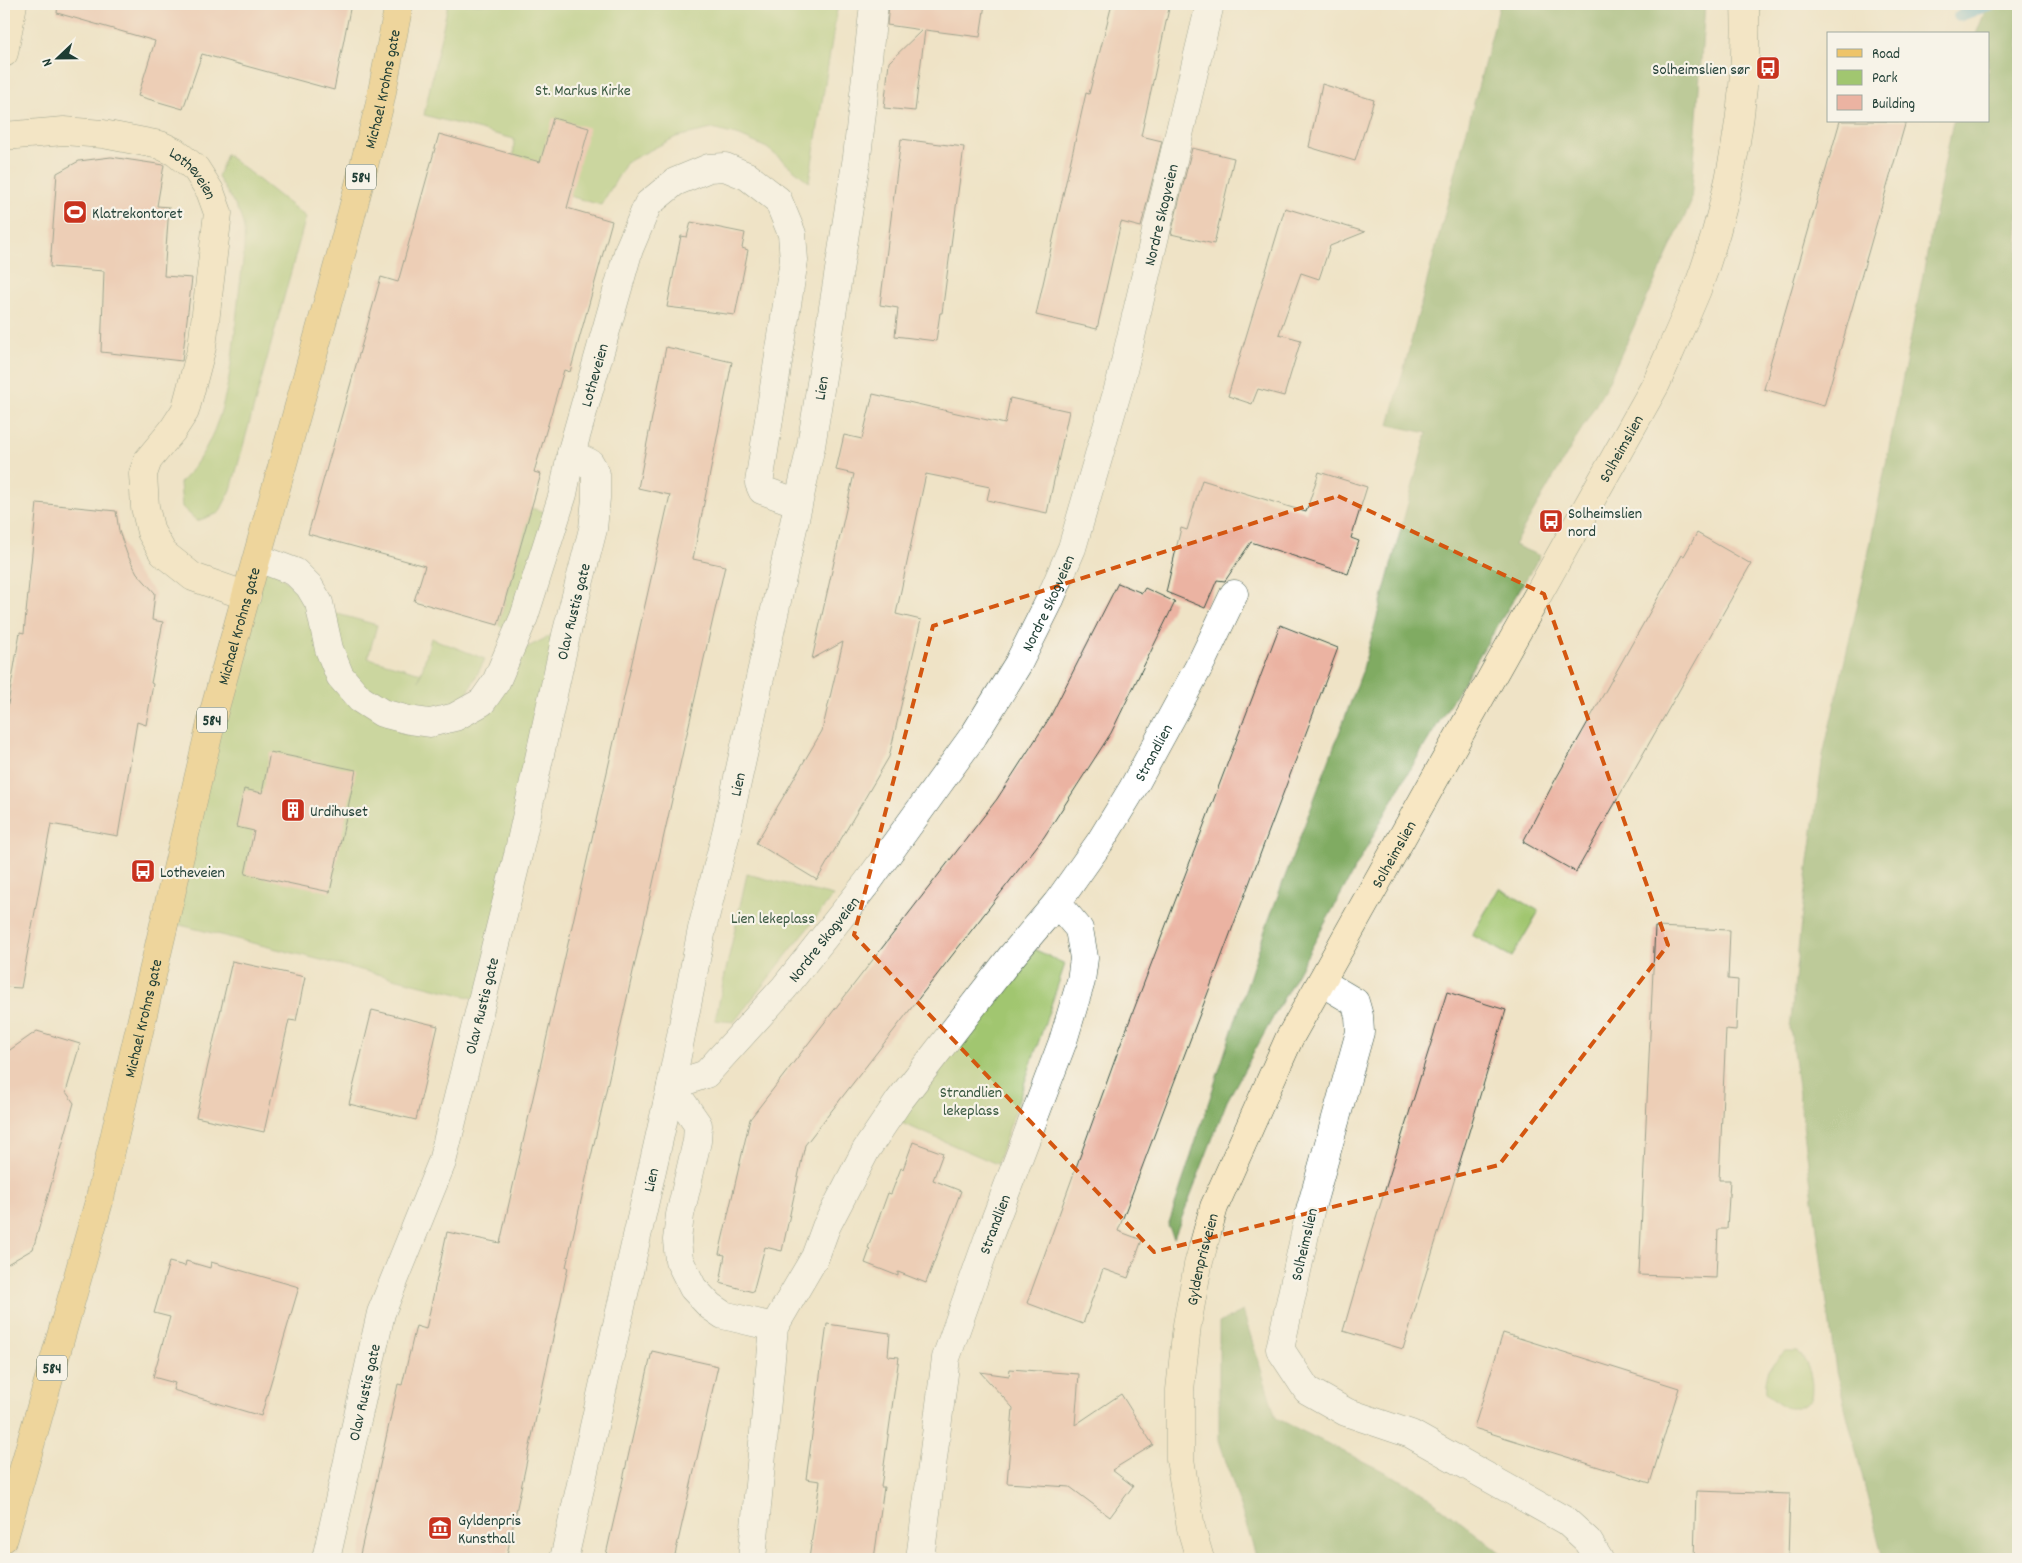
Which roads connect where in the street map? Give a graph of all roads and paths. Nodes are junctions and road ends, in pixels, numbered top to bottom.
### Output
1 (13, 4) edge
2 (399, 4) edge
3 (874, 4) edge
4 (1210, 4) edge
5 (1745, 4) edge
6 (4, 53) edge
7 (4, 136) edge
8 (571, 454) junction
9 (798, 503) junction
10 (258, 558) junction
11 (1234, 594) dead end
12 (247, 596) junction
13 (1056, 903) junction
14 (1323, 983) junction
15 (671, 1086) junction
16 (774, 1327) junction
17 (4, 1538) edge
18 (326, 1559) edge
19 (564, 1559) edge
20 (752, 1559) edge
21 (920, 1559) edge
22 (1200, 1559) edge
23 (1599, 1559) edge

1 - 6 street
2 - 10 main road, Michael Krohns gate / 584
3 - 9 street, Lien
4 - 15 street, Nordre Skogveien
5 - 14 street, Solheimslien
7 - 12 street, Lotheveien
8 - 9 street, Lotheveien
8 - 10 street, Lotheveien
8 - 18 street, Olav Rustis gate
9 - 15 street, Lien
10 - 12 main road, Michael Krohns gate / 584
11 - 13 street, Strandlien
12 - 17 main road, Michael Krohns gate / 584
13 - 16 street, Strandlien
13 - 21 street, Strandlien
14 - 22 street, Gyldenprisveien
14 - 23 street, Solheimslien
15 - 16 street
15 - 19 street, Lien
16 - 20 street, Strandlien

